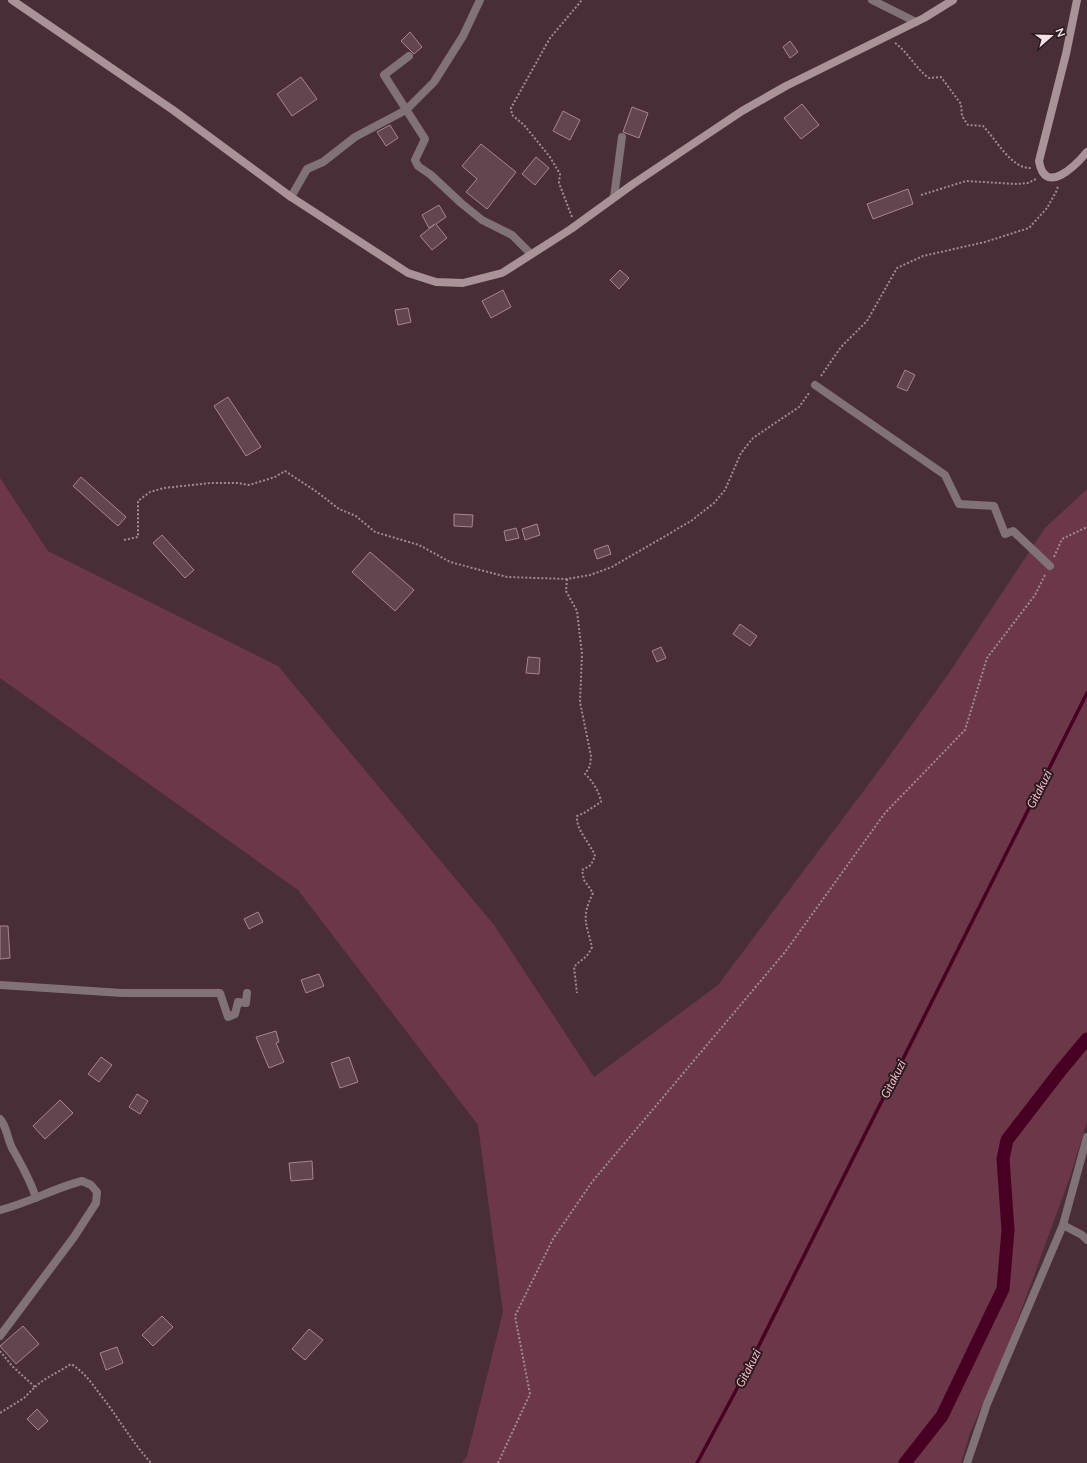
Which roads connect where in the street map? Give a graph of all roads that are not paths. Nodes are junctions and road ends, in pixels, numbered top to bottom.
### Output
1 (12, 0) edge
2 (480, 0) edge
3 (872, 0) edge
4 (953, 0) edge
5 (1077, 0) edge
6 (916, 22) junction
7 (409, 56) dead end
8 (406, 110) junction
9 (622, 137) dead end
10 (1087, 152) edge
11 (291, 197) junction
12 (614, 197) junction
13 (531, 254) junction
14 (815, 385) road end
15 (1050, 566) road end
16 (0, 985) edge
17 (247, 993) dead end
18 (0, 1119) edge
19 (1087, 1137) edge
20 (36, 1198) junction
21 (0, 1210) edge
22 (1064, 1225) junction
23 (1087, 1240) edge
24 (0, 1336) edge
25 (967, 1463) edge

1 - 11 main road
2 - 8 street
3 - 6 street
4 - 6 main road
5 - 10 main road
6 - 12 main road
7 - 8 street
8 - 11 street
8 - 13 street
9 - 12 street
11 - 13 main road
12 - 13 main road
14 - 15 street
16 - 17 street
18 - 20 street
19 - 22 street
20 - 21 street
20 - 24 street
22 - 23 street
22 - 25 street

